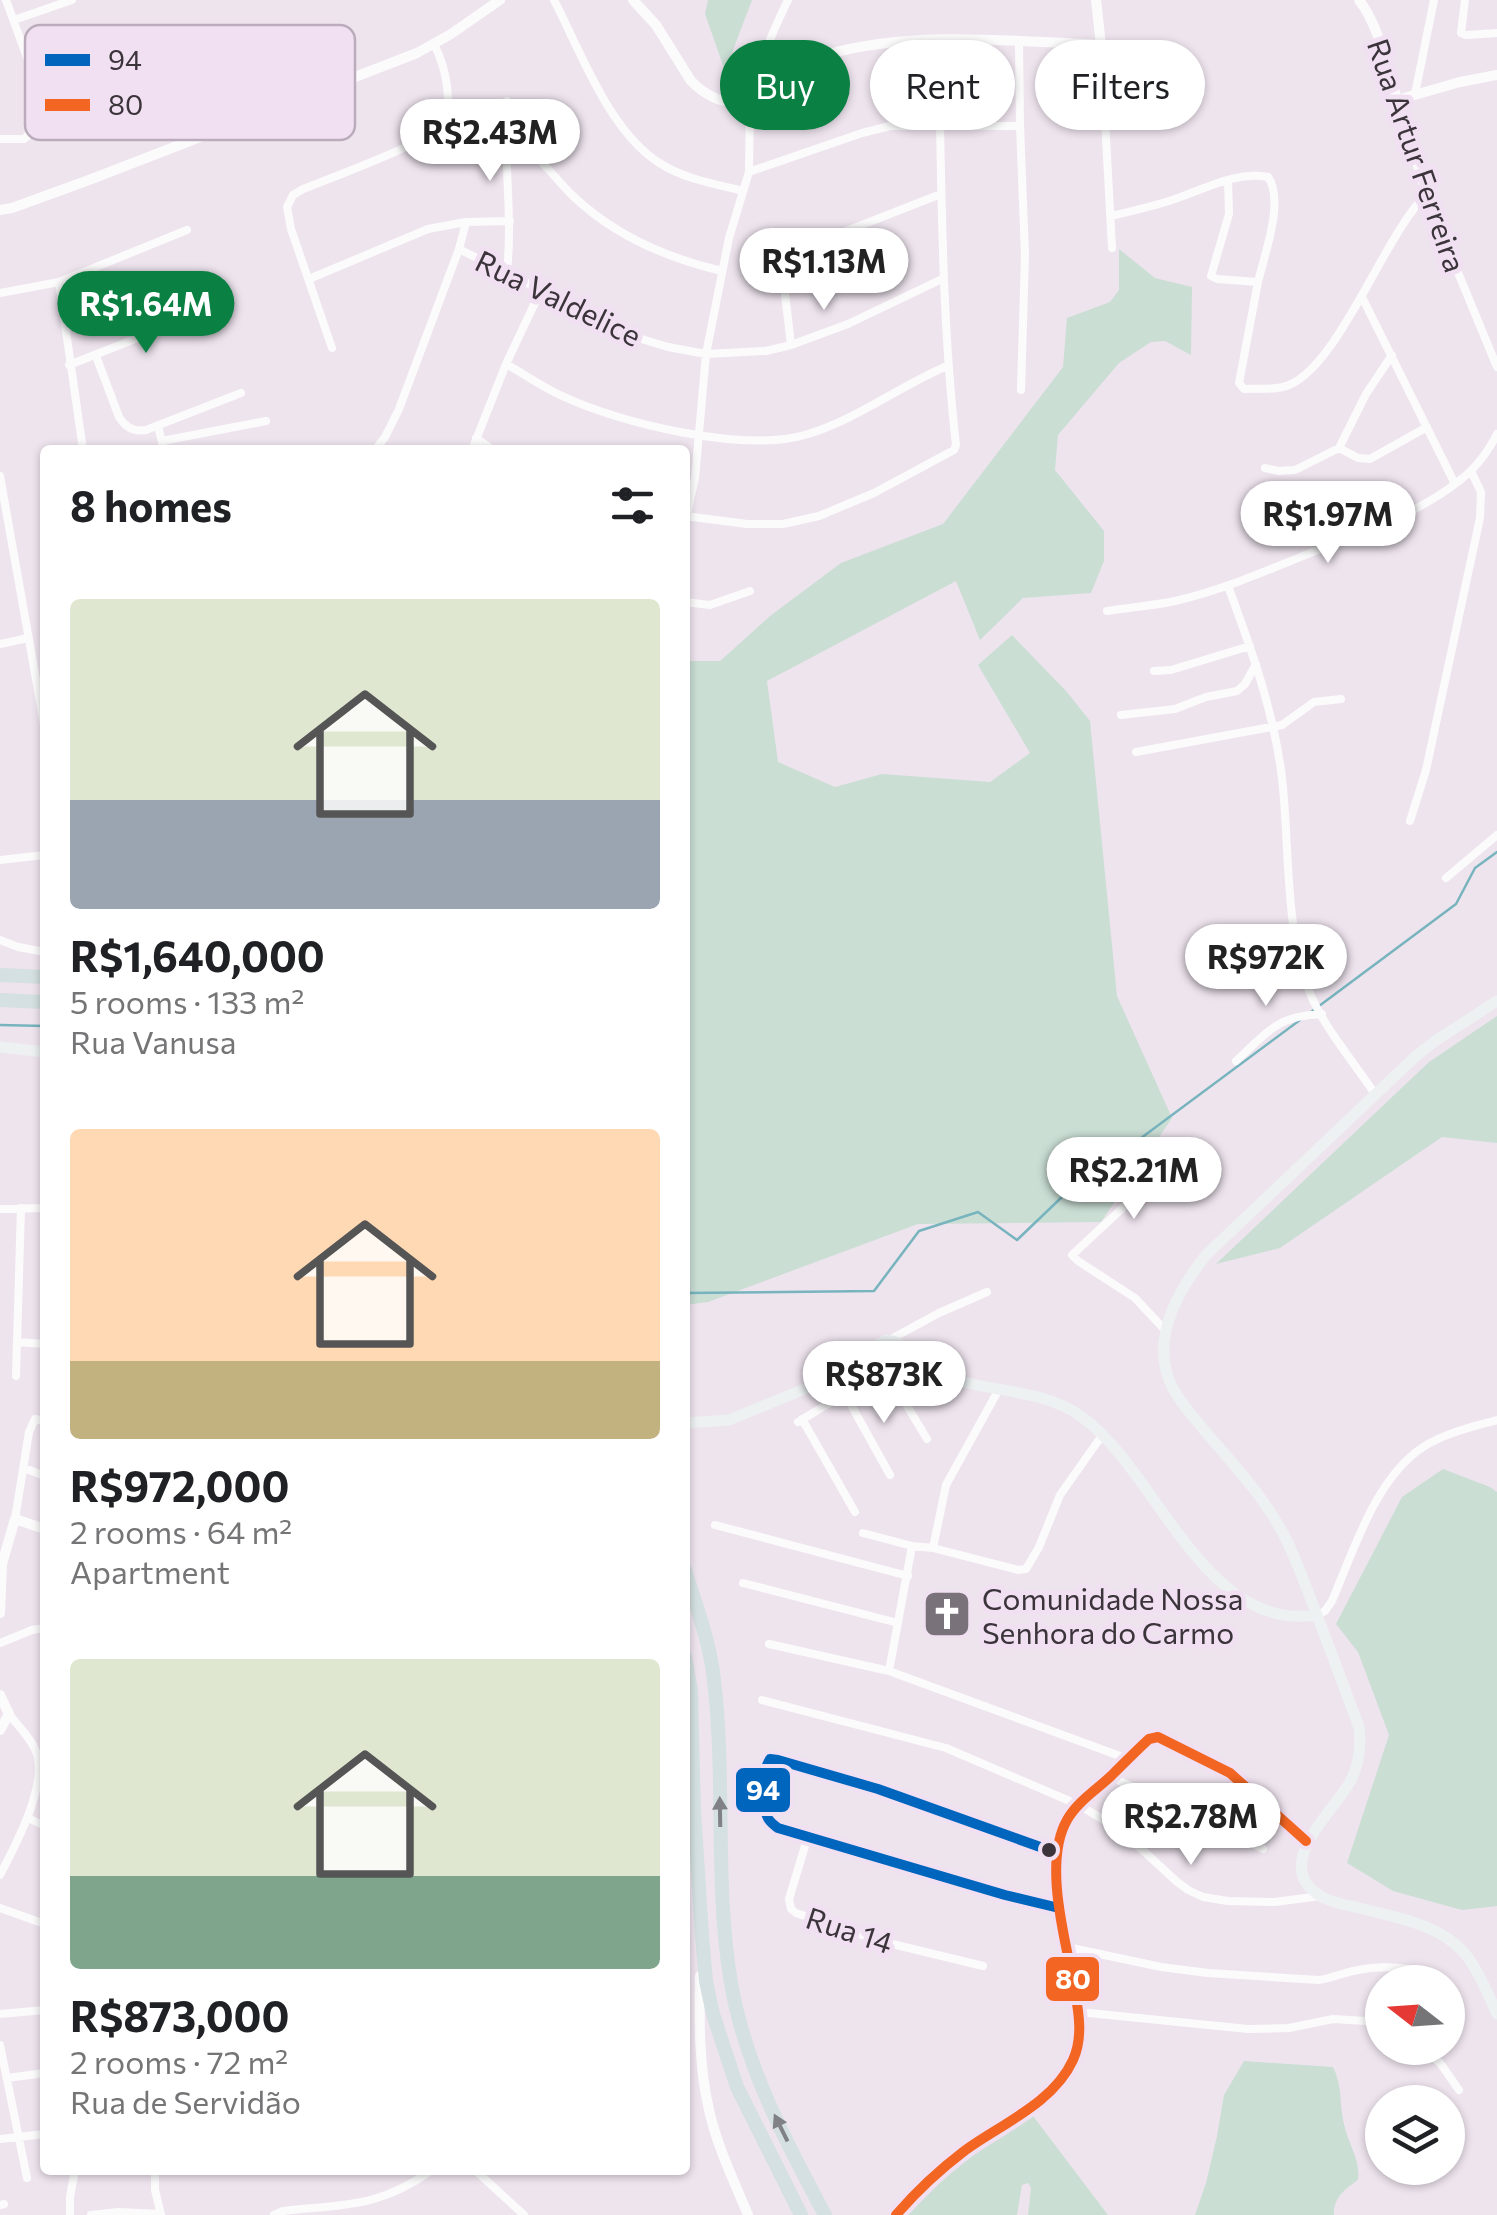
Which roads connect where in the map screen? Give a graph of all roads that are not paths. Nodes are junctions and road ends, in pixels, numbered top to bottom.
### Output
1 (6, 0) edge
2 (72, 0) edge
3 (500, 0) edge
4 (554, 0) edge
5 (632, 0) edge
6 (788, 0) edge
7 (1096, 0) edge
8 (1359, 0) edge
9 (1434, 0) edge
10 (1465, 0) edge
11 (14, 20) junction
12 (1497, 34) edge
13 (771, 40) edge
14 (1101, 40) edge
15 (1019, 42) junction
16 (1035, 42) edge
17 (434, 44) junction
18 (25, 50) edge
19 (850, 50) edge
20 (355, 75) edge
21 (1497, 75) edge
22 (1415, 94) junction
23 (720, 99) edge
24 (507, 100) dead end
25 (1397, 100) junction
26 (1015, 126) edge
27 (1020, 126) junction
28 (752, 130) edge
29 (874, 130) edge
30 (940, 130) edge
31 (1106, 130) edge
32 (504, 135) junction
33 (25, 138) edge
34 (0, 139) edge
35 (190, 140) edge
36 (749, 172) junction
37 (1228, 180) junction
38 (743, 191) junction
39 (941, 194) junction
40 (0, 195) edge
41 (1426, 195) junction
42 (2, 210) edge
43 (1111, 216) junction
44 (510, 220) junction
45 (466, 222) junction
46 (187, 230) dead end
47 (460, 248) junction
48 (1112, 248) dead end
49 (506, 271) junction
50 (722, 271) junction
51 (309, 278) junction
52 (942, 279) junction
53 (59, 282) junction
54 (1258, 282) junction
55 (542, 290) junction
56 (0, 293) edge
57 (1362, 297) junction
58 (208, 310) dead end
59 (790, 346) junction
60 (332, 348) dead end
61 (706, 354) junction
62 (1392, 355) junction
63 (96, 356) junction
64 (506, 364) junction
65 (69, 365) junction
66 (947, 366) junction
67 (1497, 367) edge
68 (1021, 390) dead end
69 (241, 393) dead end
70 (266, 421) dead end
71 (158, 426) junction
72 (1427, 427) junction
73 (700, 434) junction
74 (1497, 434) edge
75 (476, 438) junction
76 (82, 445) edge
77 (163, 445) edge
78 (167, 445) edge
79 (379, 445) edge
80 (474, 445) edge
81 (486, 445) edge
82 (1339, 448) junction
83 (1265, 468) dead end
84 (1471, 471) junction
85 (0, 476) edge
86 (1455, 484) junction
87 (690, 500) edge
88 (690, 518) edge
89 (1228, 586) junction
90 (750, 592) dead end
91 (690, 603) edge
92 (1107, 610) dead end
93 (28, 638) junction
94 (0, 644) edge
95 (1250, 646) junction
96 (1256, 664) junction
97 (1154, 671) dead end
98 (1341, 699) dead end
99 (40, 703) edge
100 (1121, 714) dead end
101 (1272, 726) junction
102 (1136, 752) dead end
103 (1410, 821) dead end
104 (1497, 835) edge
105 (40, 856) edge
106 (0, 860) edge
107 (1446, 878) dead end
108 (0, 940) edge
109 (40, 951) edge
110 (0, 975) edge
111 (40, 977) edge
112 (0, 1000) edge
113 (40, 1002) edge
114 (1497, 1002) edge
115 (1322, 1014) junction
116 (0, 1048) edge
117 (40, 1052) edge
118 (1236, 1061) dead end
119 (1375, 1094) junction
120 (1171, 1163) dead end
121 (21, 1208) junction
122 (40, 1208) edge
123 (0, 1209) edge
124 (988, 1292) dead end
125 (1166, 1330) junction
126 (890, 1339) junction
127 (16, 1342) junction
128 (40, 1344) edge
129 (912, 1353) junction
130 (885, 1370) junction
131 (16, 1376) dead end
132 (999, 1389) junction
133 (845, 1394) junction
134 (1497, 1420) edge
135 (40, 1421) edge
136 (690, 1423) edge
137 (1103, 1434) junction
138 (927, 1438) dead end
139 (24, 1468) junction
140 (40, 1474) edge
141 (890, 1475) dead end
142 (855, 1512) dead end
143 (15, 1519) junction
144 (716, 1524) dead end
145 (40, 1527) edge
146 (863, 1533) dead end
147 (912, 1546) junction
148 (933, 1548) junction
149 (2, 1554) edge
150 (908, 1576) junction
151 (743, 1583) dead end
152 (690, 1586) edge
153 (0, 1610) edge
154 (1317, 1615) junction
155 (898, 1624) junction
156 (40, 1629) edge
157 (0, 1644) edge
158 (769, 1644) dead end
159 (889, 1671) junction
160 (0, 1695) edge
161 (762, 1700) dead end
162 (9, 1714) junction
163 (690, 1727) edge
164 (0, 1730) edge
165 (1128, 1758) junction
166 (1110, 1776) junction
167 (1079, 1805) junction
168 (28, 1818) junction
169 (40, 1824) edge
170 (808, 1836) junction
171 (1306, 1841) junction
172 (1262, 1849) dead end
173 (1057, 1853) junction
174 (0, 1875) edge
175 (1320, 1896) junction
176 (0, 1908) edge
177 (1059, 1908) junction
178 (40, 1922) edge
179 (702, 1935) junction
180 (1067, 1947) junction
181 (983, 1966) dead end
182 (1365, 1969) edge
183 (40, 2010) edge
184 (1079, 2012) junction
185 (0, 2014) edge
186 (1497, 2014) edge
187 (1365, 2022) edge
188 (0, 2045) edge
189 (40, 2074) edge
190 (7, 2078) junction
191 (40, 2135) edge
192 (19, 2137) junction
193 (0, 2139) edge
194 (73, 2175) edge
195 (155, 2175) edge
196 (424, 2175) edge
197 (480, 2175) edge
198 (27, 2178) dead end
199 (353, 2205) junction
200 (161, 2214) edge
201 (70, 2215) edge
202 (90, 2215) edge
203 (274, 2215) edge
204 (356, 2215) edge
205 (524, 2215) edge
206 (748, 2215) edge
207 (801, 2215) edge
208 (824, 2215) edge
209 (896, 2215) edge

1 - 11 street
2 - 11 street
3 - 17 street
4 - 38 street
5 - 23 street
6 - 13 street
7 - 14 street
8 - 25 street, Rua Artur Ferreira
9 - 22 street
10 - 12 street
11 - 18 street
15 - 16 street
15 - 19 street
15 - 27 street
17 - 20 street
17 - 51 street
21 - 22 street
22 - 25 street
24 - 32 street
25 - 41 street, Rua Artur Ferreira
26 - 27 street
27 - 68 street
28 - 36 street
29 - 36 street
30 - 39 street
31 - 43 street
32 - 44 street
32 - 50 street
33 - 34 street
35 - 42 street
36 - 38 street
37 - 43 street
37 - 54 street
37 - 54 street
38 - 50 street
39 - 52 street
39 - 59 street
40 - 42 street
41 - 57 street
41 - 67 street, Rua Artur Ferreira
43 - 48 street
44 - 45 street
44 - 49 street
45 - 47 street
45 - 51 street
46 - 53 street
47 - 49 street, Rua Valdelice
47 - 79 street
49 - 55 street, Rua Valdelice
50 - 61 street
51 - 60 street
52 - 59 street, Rua Valdelice
52 - 66 street
53 - 56 street
53 - 65 street
54 - 57 street
55 - 61 street, Rua Valdelice
55 - 64 street
57 - 62 street
58 - 63 street
59 - 61 street, Rua Valdelice
61 - 73 street
62 - 72 street
62 - 82 street
63 - 65 street
63 - 71 street
64 - 73 street
64 - 75 street
65 - 76 street
66 - 73 street
66 - 88 street
69 - 71 street
70 - 78 street
71 - 77 street
72 - 82 street
72 - 86 street
73 - 87 street
74 - 84 street
75 - 80 street
75 - 81 street
82 - 83 street
84 - 86 street
84 - 103 street
85 - 93 street
86 - 89 street
89 - 92 street
89 - 95 street
90 - 91 street
93 - 94 street
93 - 99 street
95 - 96 street
95 - 97 street
96 - 100 street
96 - 101 street
98 - 101 street
101 - 102 street
101 - 115 street
104 - 107 street
105 - 106 street
108 - 109 street
110 - 111 highway
112 - 113 highway
114 - 119 main road
115 - 118 street
115 - 119 street
116 - 117 main road
119 - 125 main road
120 - 125 street
121 - 122 street
121 - 123 street
121 - 127 street
124 - 126 street
125 - 154 main road
126 - 129 main road
126 - 136 main road
127 - 128 street
127 - 131 street
129 - 130 street
129 - 132 main road
130 - 133 street
130 - 138 street
132 - 137 main road
132 - 148 street
133 - 141 street
133 - 142 street
134 - 154 street
135 - 139 street
137 - 148 street
137 - 154 main road
139 - 140 street
139 - 143 street
143 - 145 street
143 - 149 street
144 - 150 street
146 - 147 street
147 - 148 street
147 - 150 street
149 - 153 street
150 - 155 street
151 - 155 street
208 -> 152 highway
154 - 171 main road
155 - 159 street
156 - 157 street
158 - 159 street
159 - 165 street
160 - 162 street
161 - 167 street
162 - 164 street
162 - 168 street
163 - 179 highway
165 - 166 street
165 - 171 street
166 - 167 street
166 - 172 street
167 - 173 street
167 - 175 street
168 - 169 street
168 - 174 street
170 - 173 street
170 - 177 street
170 - 181 street, Rua 14
171 - 175 main road
173 - 177 street
175 - 186 main road
176 - 178 street
177 - 180 street
179 - 206 street
179 - 207 highway
180 - 182 street
180 - 184 street
183 - 185 street
184 - 187 street
184 - 209 street
188 - 190 street
189 - 190 street
190 - 192 street
191 - 192 street
192 - 193 street
192 - 198 street
194 - 201 street
195 - 200 street
196 - 199 street
197 - 205 street
199 - 203 street
199 - 204 street
200 - 202 street

